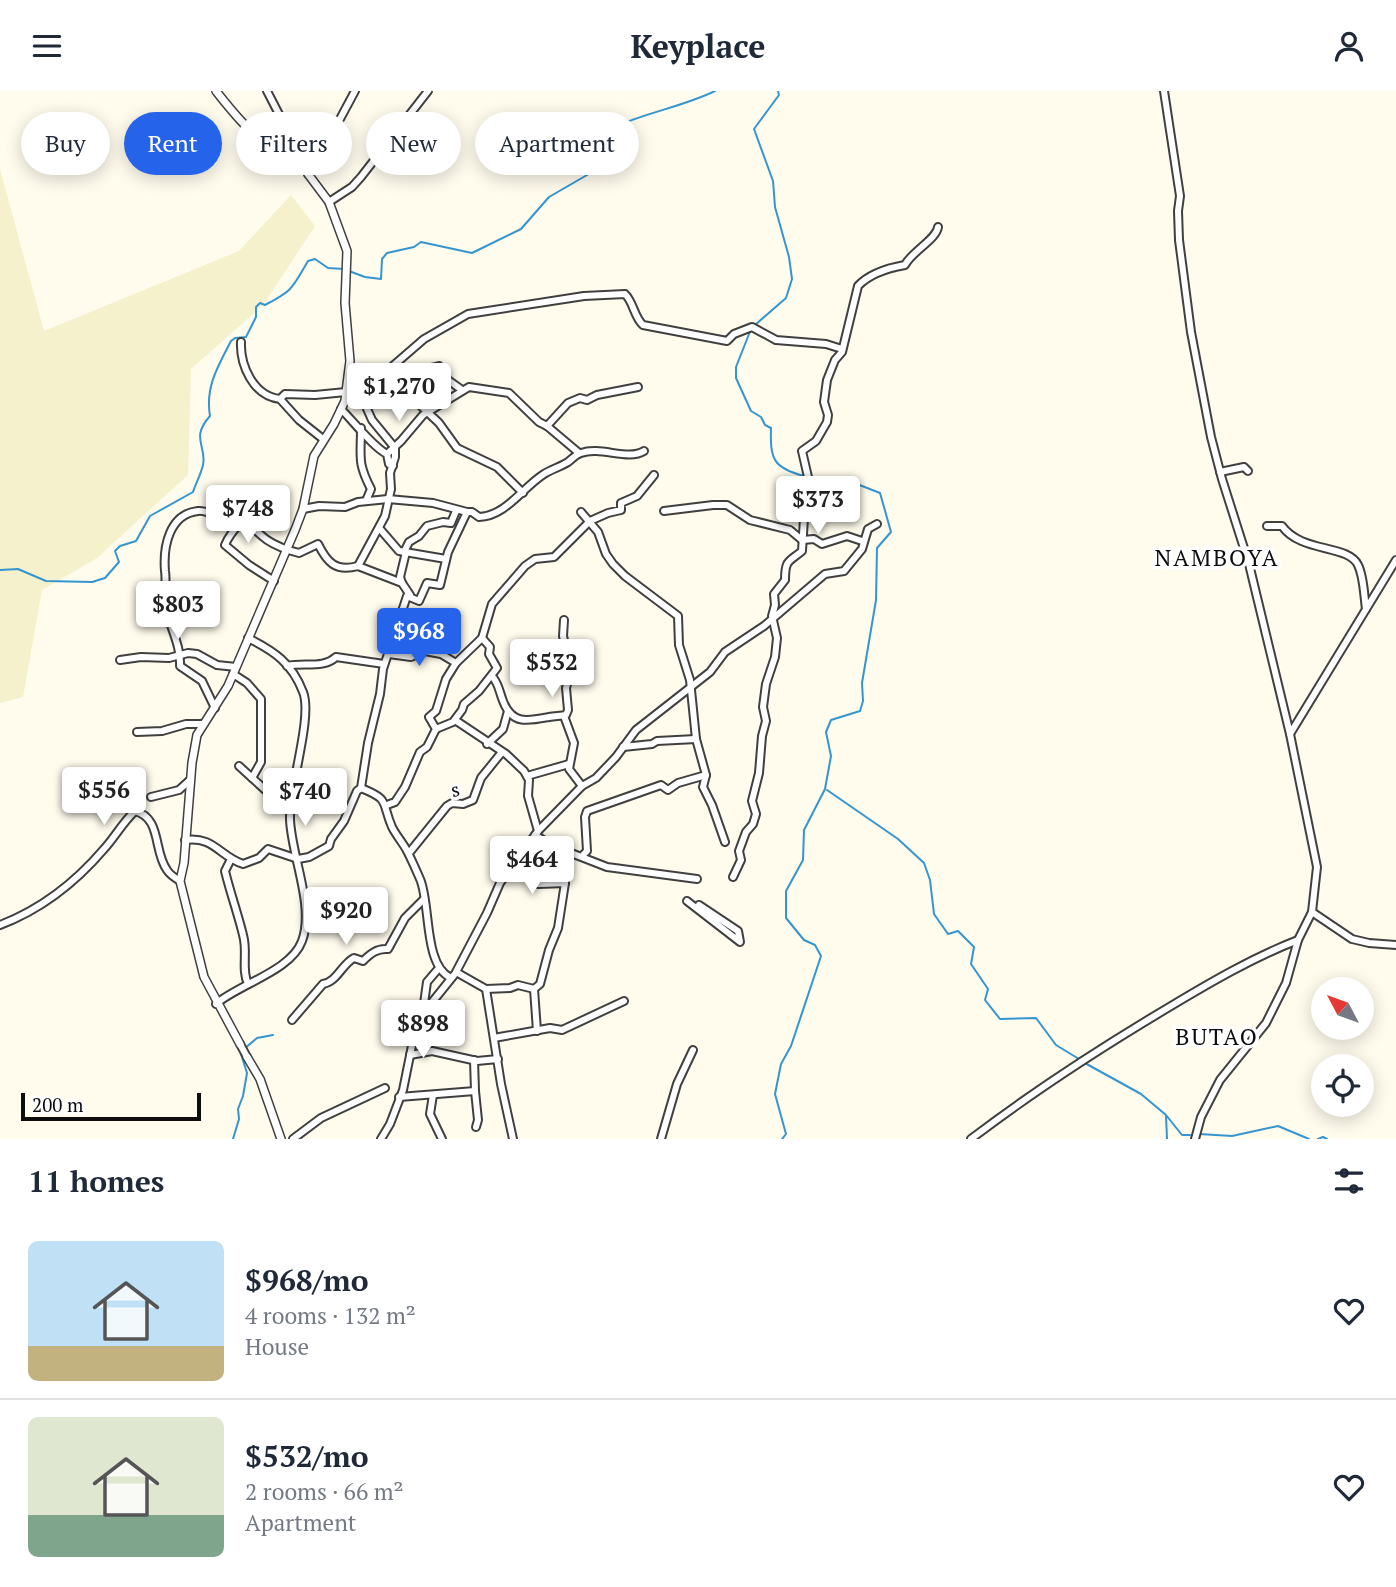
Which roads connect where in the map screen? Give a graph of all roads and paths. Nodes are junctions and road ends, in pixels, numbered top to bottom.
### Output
1 (216, 91) edge
2 (267, 91) edge
3 (355, 91) edge
4 (428, 91) edge
5 (1164, 91) edge
6 (278, 112) edge
7 (344, 112) edge
8 (236, 116) edge
9 (309, 175) edge
10 (329, 202) junction
11 (938, 227) dead end
12 (241, 342) dead end
13 (842, 349) junction
14 (387, 371) junction
15 (397, 380) junction
16 (638, 387) dead end
17 (462, 390) junction
18 (346, 392) junction
19 (356, 394) junction
20 (280, 399) junction
21 (343, 405) junction
22 (427, 412) junction
23 (547, 426) junction
24 (361, 428) junction
25 (323, 439) junction
26 (395, 448) junction
27 (644, 450) dead end
28 (579, 453) junction
29 (387, 454) junction
30 (393, 466) junction
31 (1248, 471) dead end
32 (1220, 473) junction
33 (654, 475) dead end
34 (523, 493) junction
35 (388, 499) junction
36 (366, 501) junction
37 (263, 506) dead end
38 (303, 509) junction
39 (456, 511) junction
40 (467, 512) junction
41 (581, 512) dead end
42 (664, 512) dead end
43 (245, 520) junction
44 (590, 521) junction
45 (877, 524) dead end
46 (1267, 526) dead end
47 (380, 529) junction
48 (804, 540) junction
49 (862, 541) junction
50 (287, 550) junction
51 (405, 552) junction
52 (446, 559) junction
53 (1396, 560) edge
54 (358, 566) junction
55 (274, 581) junction
56 (402, 583) junction
57 (410, 595) junction
58 (1366, 609) junction
59 (772, 616) junction
60 (564, 620) dead end
61 (248, 638) junction
62 (482, 638) junction
63 (389, 654) junction
64 (180, 655) junction
65 (120, 660) dead end
66 (456, 663) junction
67 (384, 664) junction
68 (288, 666) junction
69 (235, 671) junction
70 (492, 676) junction
71 (690, 687) junction
72 (215, 708) junction
73 (508, 711) junction
74 (564, 716) junction
75 (455, 720) junction
76 (203, 724) junction
77 (436, 729) junction
78 (137, 732) dead end
79 (1290, 734) junction
80 (695, 739) junction
81 (487, 744) junction
82 (623, 747) junction
83 (502, 752) junction
84 (569, 764) junction
85 (239, 766) dead end
86 (706, 775) junction
87 (527, 776) junction
88 (252, 778) junction
89 (190, 780) junction
90 (582, 786) junction
91 (361, 788) junction
92 (292, 796) junction
93 (151, 797) dead end
94 (387, 805) junction
95 (536, 833) junction
96 (185, 840) junction
97 (725, 842) dead end
98 (561, 849) junction
99 (409, 853) junction
100 (582, 856) junction
101 (231, 859) junction
102 (298, 859) junction
103 (510, 868) junction
104 (733, 877) dead end
105 (697, 879) dead end
106 (180, 881) junction
107 (565, 883) junction
108 (424, 899) junction
109 (687, 901) dead end
110 (699, 905) dead end
111 (1312, 912) junction
112 (0, 925) edge
113 (1298, 940) junction
114 (1396, 945) edge
115 (439, 968) junction
116 (454, 975) junction
117 (248, 985) junction
118 (486, 989) junction
119 (534, 989) junction
120 (624, 1001) dead end
121 (216, 1004) junction
122 (423, 1013) junction
123 (292, 1020) dead end
124 (537, 1031) junction
125 (494, 1038) junction
126 (240, 1044) joint
127 (692, 1050) dead end
128 (410, 1055) junction
129 (247, 1057) joint
130 (498, 1059) junction
131 (474, 1060) junction
132 (385, 1088) dead end
133 (475, 1091) junction
134 (433, 1095) junction
135 (400, 1097) junction
136 (476, 1127) dead end
137 (281, 1139) edge
138 (293, 1139) edge
139 (381, 1139) edge
140 (442, 1139) edge
141 (513, 1139) edge
142 (661, 1139) edge
143 (971, 1139) edge
144 (1195, 1139) edge

1 - 8 street
2 - 6 street
3 - 7 street
4 - 10 street
5 - 32 street
9 - 10 street
10 - 18 street
11 - 13 street
12 - 20 street
13 - 14 street
13 - 48 street
14 - 15 street
14 - 19 street
15 - 17 street
15 - 22 street
16 - 23 street
17 - 22 street
17 - 23 street
18 - 20 street
18 - 21 street
19 - 21 street
19 - 26 street
20 - 25 street
21 - 24 street
21 - 25 street
22 - 26 street
22 - 34 street
23 - 28 street
24 - 29 street
24 - 36 street
25 - 38 street
26 - 29 street
26 - 30 street
27 - 28 street
28 - 34 street
29 - 30 street
30 - 35 street
31 - 32 street
32 - 79 street
33 - 44 street
34 - 40 street
35 - 36 street
35 - 39 street
35 - 47 street
36 - 38 street
37 - 43 street
38 - 50 street
39 - 40 street
39 - 51 street
40 - 52 street
41 - 44 street
42 - 48 street
43 - 50 street
43 - 55 street
43 - 64 street
44 - 62 street
44 - 71 street
45 - 49 street
46 - 58 street
47 - 51 street
47 - 54 street
48 - 49 street
48 - 59 street
49 - 59 street
50 - 54 street
50 - 55 street
51 - 52 street
51 - 56 street
52 - 57 street
53 - 58 street
54 - 56 street
55 - 61 street
56 - 57 street
57 - 63 street
58 - 79 street
59 - 71 street
59 - 104 street
60 - 74 street
61 - 68 street
61 - 69 street
62 - 66 street
62 - 70 street
63 - 66 street
63 - 67 street
64 - 65 street
64 - 69 street
64 - 72 street
66 - 77 street
67 - 68 street
67 - 91 street
68 - 92 street
69 - 72 street
69 - 88 street
70 - 73 street
70 - 75 street
71 - 80 street
71 - 82 street
72 - 76 street
73 - 74 street
73 - 81 street
74 - 84 street
75 - 77 street
75 - 81 street
76 - 78 street
76 - 89 street
77 - 94 street
79 - 111 street
80 - 82 street
80 - 86 street
81 - 83 street
82 - 90 street
83 - 87 street
83 - 99 street, s
84 - 87 street
84 - 90 street
85 - 88 street
86 - 97 street
86 - 100 street
87 - 95 street
88 - 92 street
89 - 93 street
89 - 96 street
90 - 95 street
91 - 94 street
91 - 102 street
92 - 102 street
94 - 99 street
95 - 98 street
95 - 103 street
96 - 101 street
96 - 106 street
98 - 100 street
98 - 107 street
99 - 108 street
100 - 105 street
101 - 102 street
101 - 117 street
102 - 117 street
103 - 107 street
103 - 116 street
106 - 112 street
106 - 121 street
107 - 119 street
108 - 115 street
108 - 123 street
109 - 110 street
111 - 113 street
111 - 114 street
113 - 143 street
113 - 144 street
115 - 116 street
115 - 122 street
116 - 118 street
116 - 122 street
117 - 121 street
118 - 119 street
118 - 125 street
119 - 124 street
120 - 124 street
121 - 126 street
122 - 128 street
124 - 125 street
125 - 130 street
126 - 129 street
127 - 142 street
128 - 131 street
128 - 135 street
129 - 137 street
130 - 131 street
130 - 141 street
131 - 133 street
132 - 138 street
133 - 134 street
133 - 136 street
134 - 135 street
134 - 140 street
135 - 139 street

